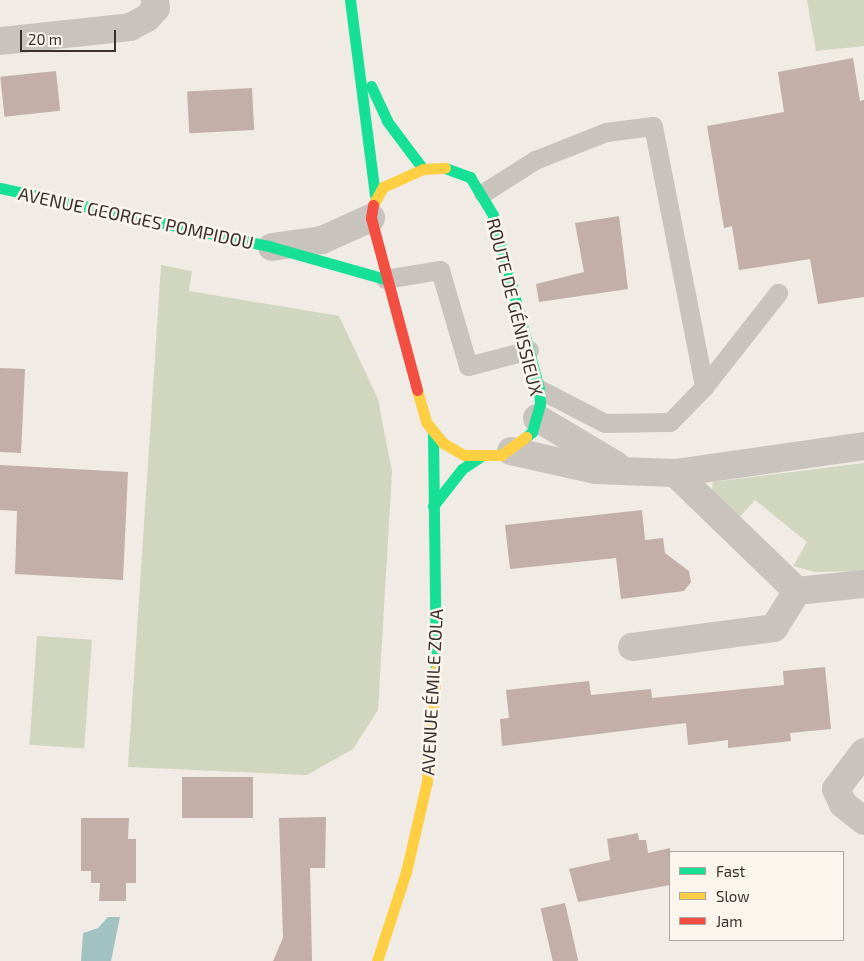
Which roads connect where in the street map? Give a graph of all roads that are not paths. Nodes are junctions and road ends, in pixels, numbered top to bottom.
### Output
1 (156, 0) edge
2 (350, 0) edge
3 (0, 41) edge
4 (361, 64) junction
5 (423, 168) junction
6 (0, 188) edge
7 (483, 193) junction
8 (373, 206) junction
9 (272, 247) junction
10 (385, 279) junction
11 (778, 292) dead end
12 (529, 350) junction
13 (704, 387) junction
14 (539, 389) junction
15 (537, 418) junction
16 (433, 434) junction
17 (864, 446) edge
18 (511, 451) junction
19 (481, 456) junction
20 (627, 469) junction
21 (675, 473) junction
22 (433, 506) junction
23 (864, 584) edge
24 (797, 591) junction
25 (632, 646) dead end
26 (864, 752) edge
27 (864, 821) edge
28 (377, 961) edge

1 - 3 street
2 - 4 main road
4 - 5 main road
4 - 8 main road
5 - 7 main road, ROUTE DE GÉNISSIEUX
5 - 8 main road, ROUTE DE GÉNISSIEUX
6 - 9 main road, AVENUE GEORGES POMPIDOU
7 - 12 main road, ROUTE DE GÉNISSIEUX
7 - 13 lane
8 - 9 street, AVENUE GEORGES POMPIDOU
8 - 10 main road
9 - 10 main road, AVENUE GEORGES POMPIDOU
10 - 12 lane
10 - 16 main road
11 - 13 lane
12 - 14 main road, ROUTE DE GÉNISSIEUX
13 - 14 lane
14 - 15 main road, ROUTE DE GÉNISSIEUX
15 - 18 main road, ROUTE DE GÉNISSIEUX
15 - 20 street
16 - 19 main road
16 - 22 main road
17 - 21 street
18 - 19 main road
18 - 20 street
19 - 22 main road
20 - 21 street
21 - 24 street
22 - 28 main road, AVENUE ÉMILE ZOLA
23 - 24 street
24 - 25 street
26 - 27 street

